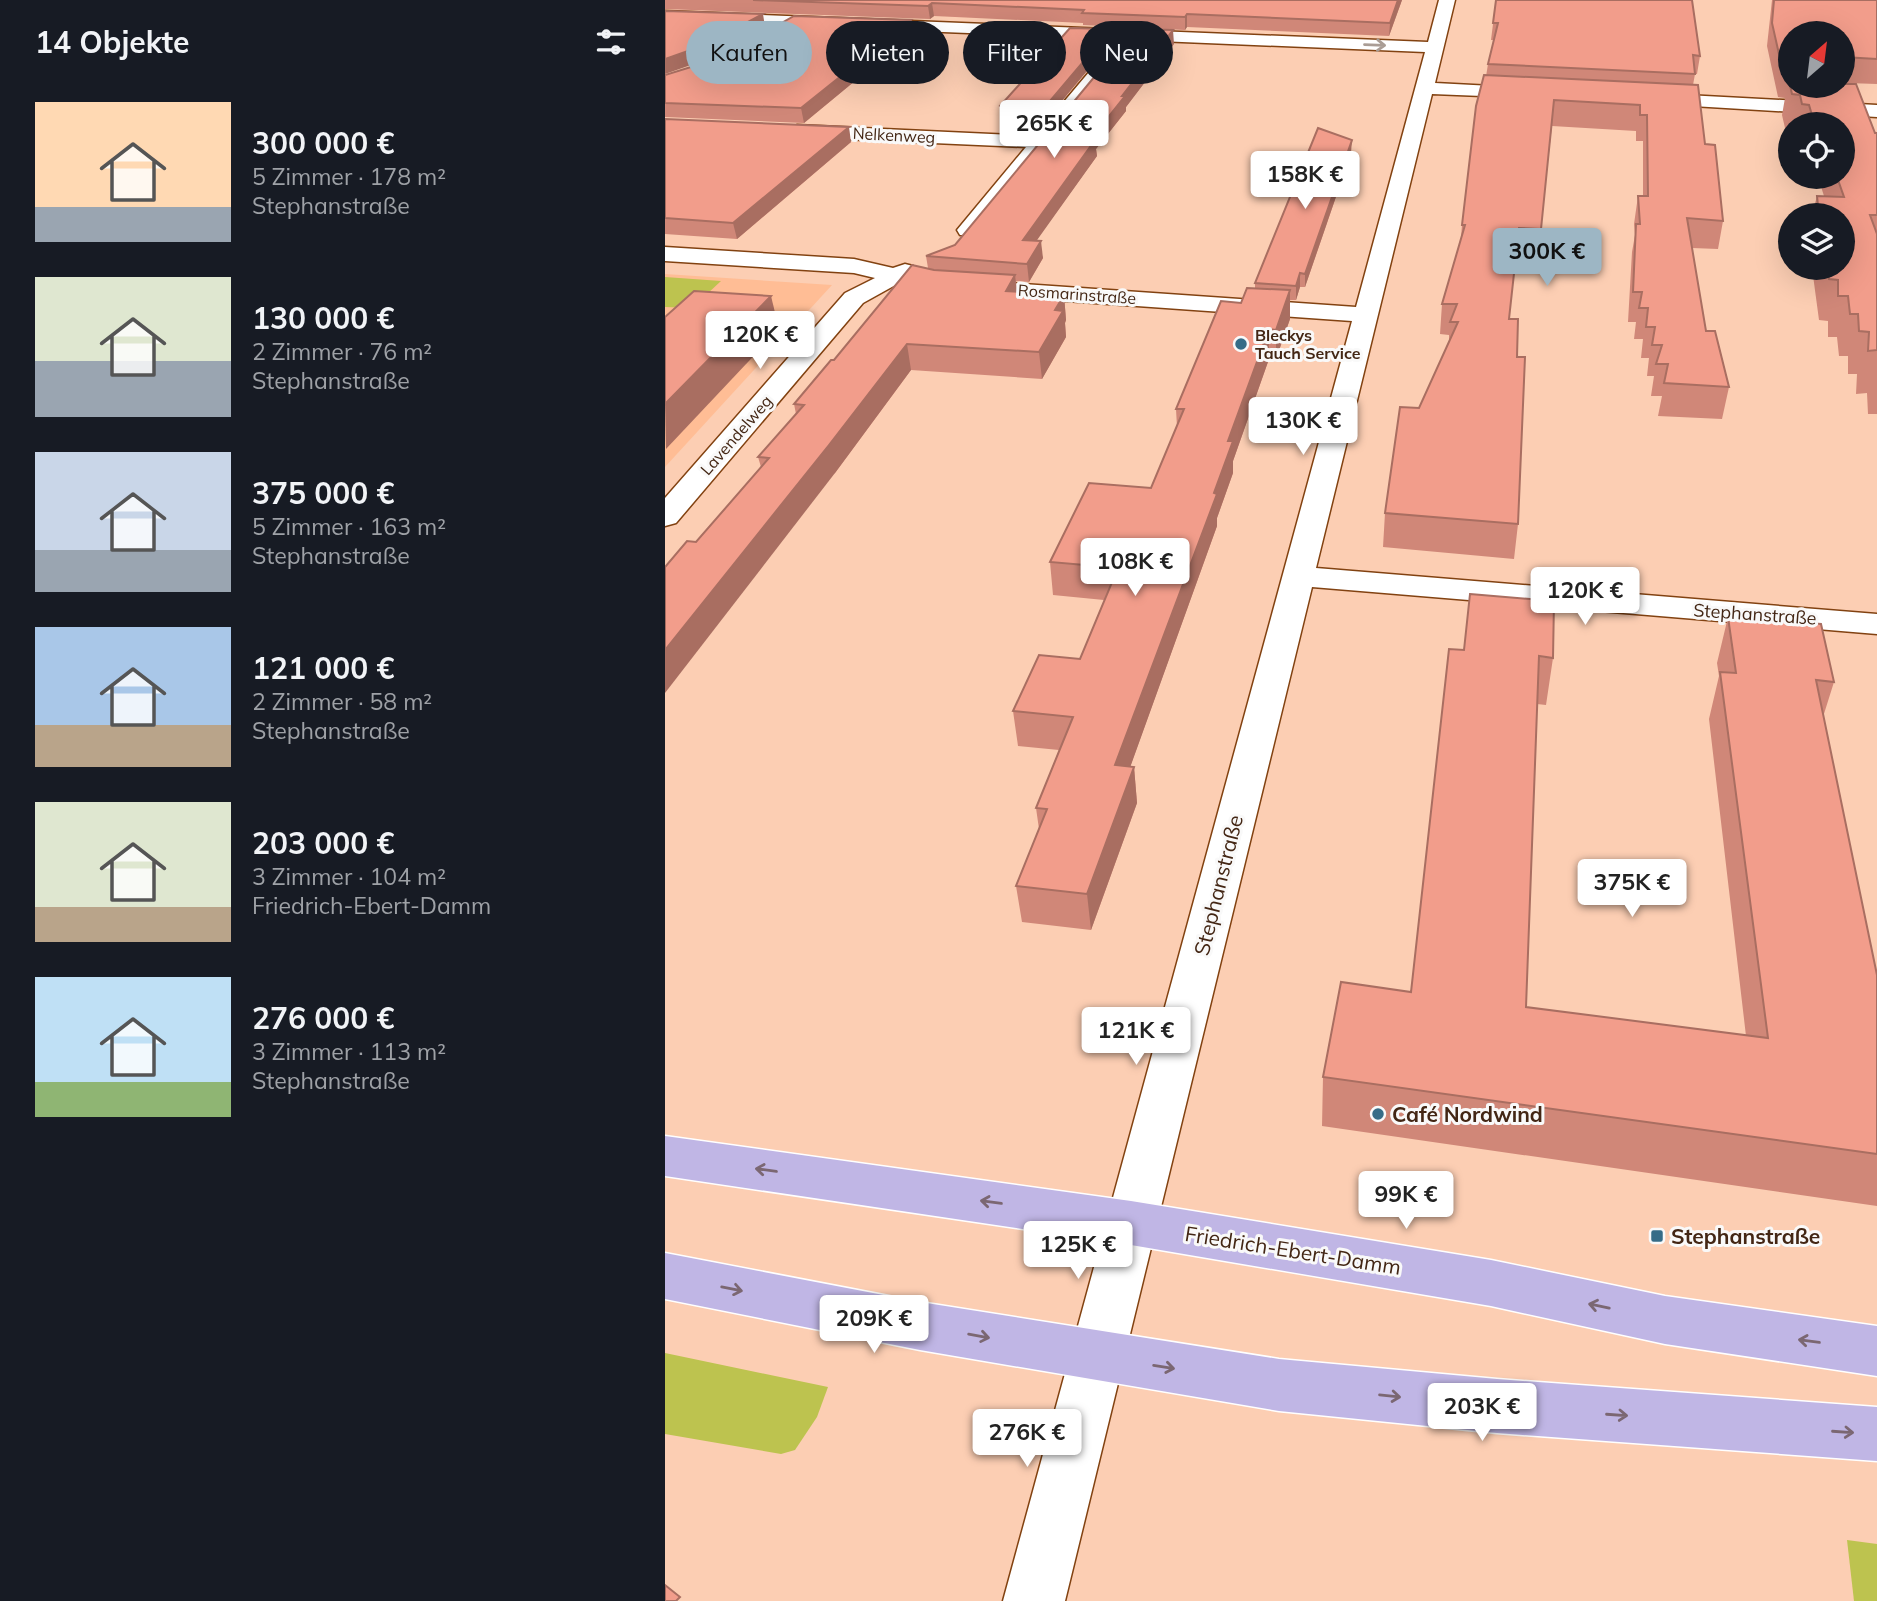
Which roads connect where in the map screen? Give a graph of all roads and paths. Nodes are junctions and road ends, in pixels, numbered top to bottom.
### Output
1 (1447, 0) edge
2 (871, 8) edge
3 (665, 16) edge
4 (793, 21) edge
5 (853, 21) edge
6 (949, 27) edge
7 (1080, 33) edge
8 (1173, 37) edge
9 (1434, 47) junction
10 (1088, 84) edge
11 (1423, 88) junction
12 (1550, 94) edge
13 (1625, 98) edge
14 (1877, 111) edge
15 (783, 130) edge
16 (1039, 142) junction
17 (955, 246) edge
18 (665, 254) edge
19 (934, 261) edge
20 (896, 274) junction
21 (1365, 314) junction
22 (665, 517) edge
23 (1298, 576) junction
24 (1877, 624) edge
25 (665, 1156) edge
26 (1131, 1223) junction
27 (665, 1276) edge
28 (1877, 1351) edge
29 (1097, 1357) junction
30 (1877, 1434) edge
31 (1034, 1601) edge

1 - 9 street, Stephanstraße
2 - 5 street
3 - 4 street
6 - 7 street
8 -> 9 street
9 - 11 street, Stephanstraße
10 - 16 street
11 - 12 street
11 - 21 street, Stephanstraße
13 - 14 street
15 - 16 street, Nelkenweg
16 - 17 street
18 - 20 street, Rosmarinstraße
19 - 20 street, Lavendelweg
20 - 21 street, Rosmarinstraße
20 - 22 street, Lavendelweg
21 - 23 street, Stephanstraße
23 - 24 street, Stephanstraße
23 - 26 street, Stephanstraße
26 -> 25 main road, Friedrich-Ebert-Damm
28 -> 26 main road, Friedrich-Ebert-Damm
26 - 29 street, Stephanstraße
27 -> 29 main road
29 -> 30 main road
29 - 31 street, Stephanstraße

